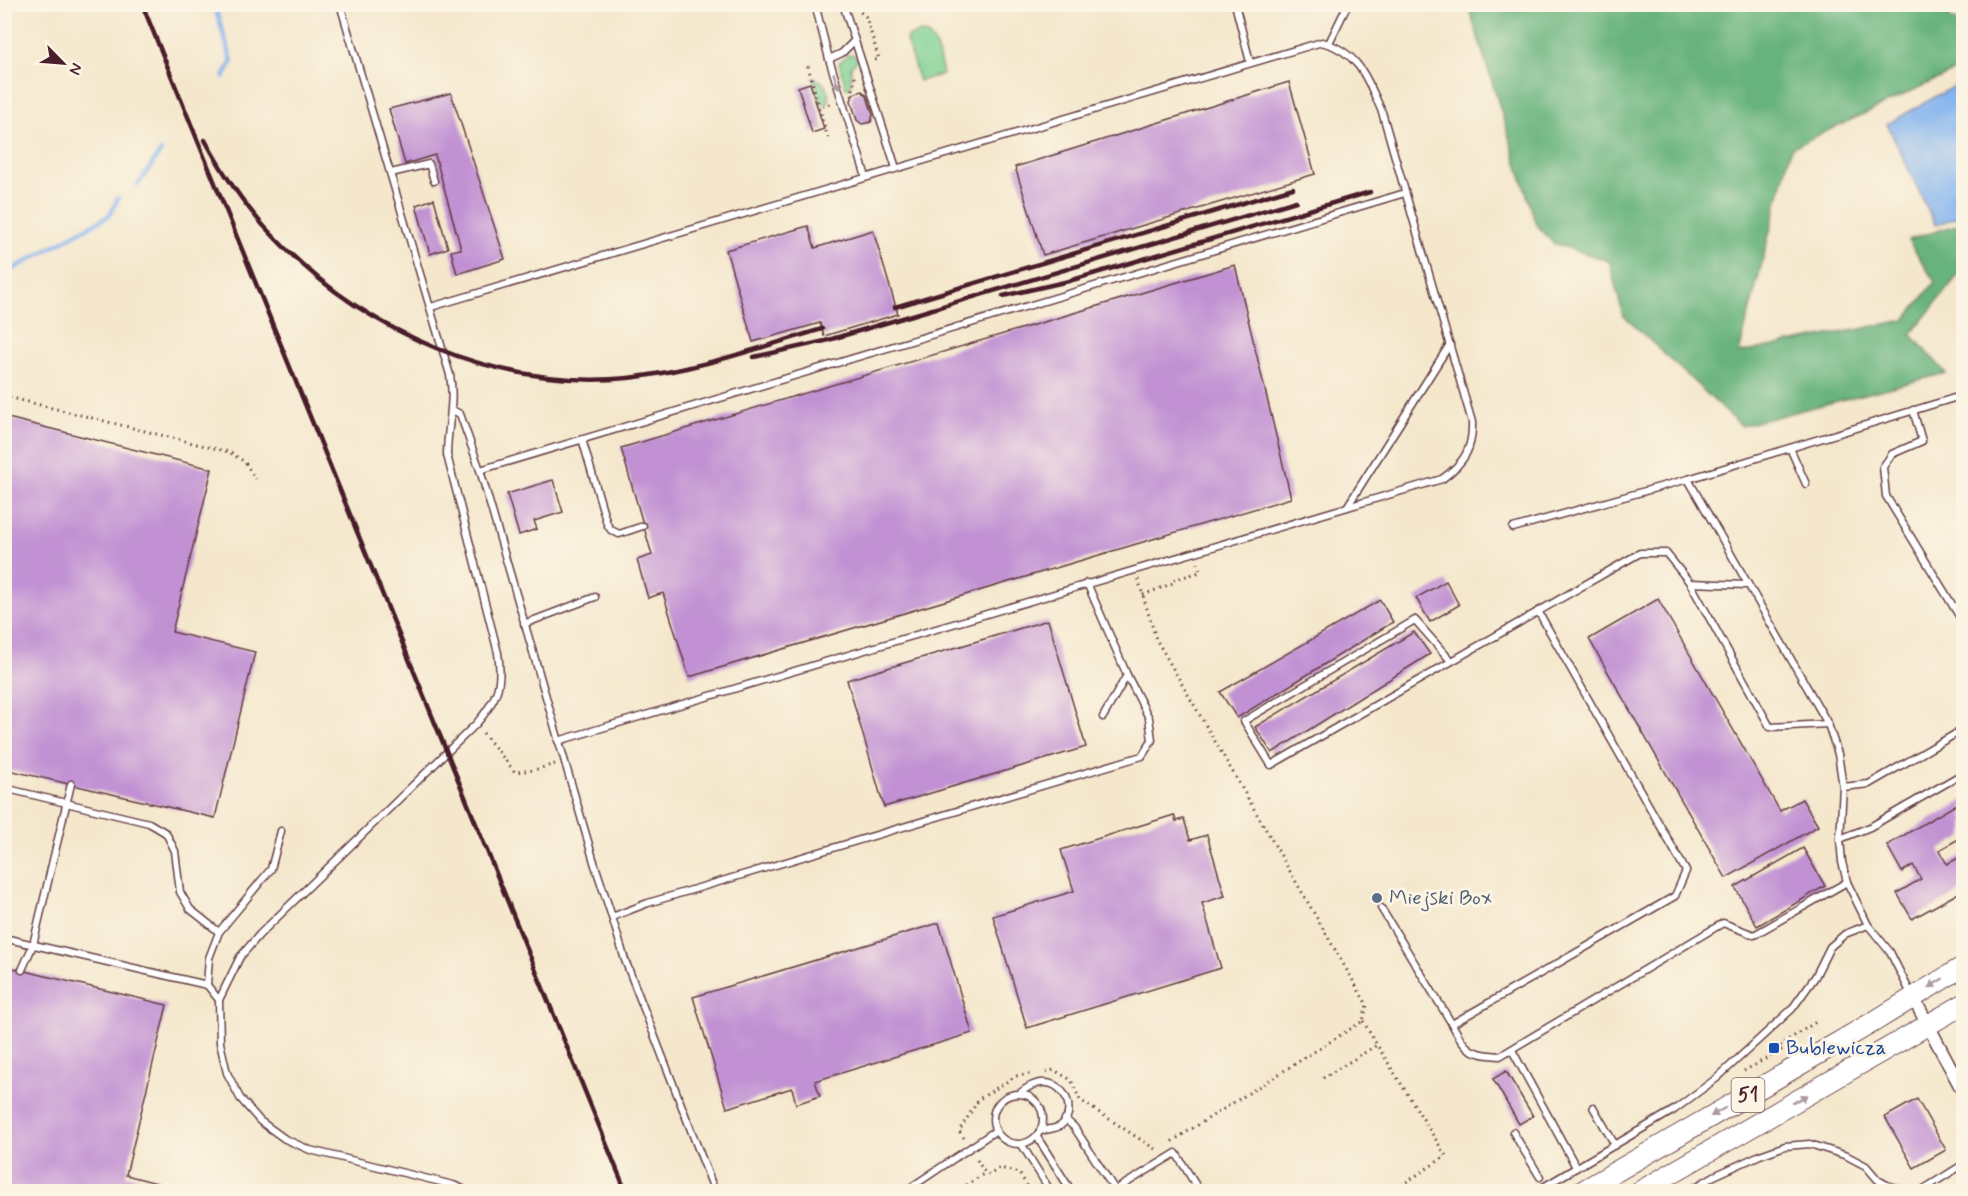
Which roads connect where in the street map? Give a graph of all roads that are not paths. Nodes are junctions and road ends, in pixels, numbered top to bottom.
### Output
1 (340, 4) edge
2 (815, 4) edge
3 (843, 4) edge
4 (1234, 4) edge
5 (1348, 4) edge
6 (854, 41) junction
7 (1329, 44) junction
8 (829, 59) junction
9 (1250, 62) junction
10 (896, 168) junction
11 (390, 174) junction
12 (866, 177) junction
13 (434, 182) dead end
14 (1405, 193) junction
15 (430, 307) junction
16 (1450, 344) junction
17 (1964, 395) edge
18 (452, 410) junction
19 (1913, 410) junction
20 (582, 439) junction
21 (1790, 448) junction
22 (480, 470) junction
23 (1688, 479) junction
24 (1806, 484) dead end
25 (1347, 507) junction
26 (643, 526) dead end
27 (1513, 528) dead end
28 (1088, 583) junction
29 (1689, 583) junction
30 (1748, 585) junction
31 (595, 597) dead end
32 (1538, 611) junction
33 (524, 624) junction
34 (1964, 624) edge
35 (1451, 661) junction
36 (1127, 675) junction
37 (1103, 717) dead end
38 (1828, 724) junction
39 (1964, 729) edge
40 (558, 741) junction
41 (1964, 773) edge
42 (71, 784) dead end
43 (1843, 787) junction
44 (4, 788) edge
45 (66, 803) junction
46 (281, 831) dead end
47 (1840, 839) junction
48 (1847, 882) junction
49 (1381, 908) dead end
50 (612, 917) junction
51 (1868, 925) junction
52 (219, 932) junction
53 (4, 938) edge
54 (33, 945) junction
55 (1964, 966) edge
56 (22, 970) dead end
57 (207, 985) junction
58 (1913, 997) junction
59 (219, 1000) junction
60 (1964, 1004) edge
61 (1452, 1024) junction
62 (1928, 1026) junction
63 (1512, 1050) junction
64 (1964, 1093) edge
65 (1019, 1094) junction
66 (1593, 1107) dead end
67 (1065, 1119) junction
68 (995, 1131) junction
69 (1041, 1131) junction
70 (1513, 1132) dead end
71 (1036, 1137) junction
72 (1022, 1145) junction
73 (1615, 1145) junction
74 (1964, 1164) edge
75 (1576, 1167) junction
76 (1540, 1177) dead end
77 (1885, 1188) edge
78 (470, 1191) edge
79 (715, 1191) edge
80 (904, 1191) edge
81 (1051, 1191) edge
82 (1072, 1191) edge
83 (1200, 1191) edge
84 (1535, 1191) edge
85 (1581, 1191) edge
86 (1639, 1191) edge
87 (1687, 1191) edge
88 (1911, 1191) edge
89 (1919, 1191) edge

1 - 11 lane
2 - 8 lane
3 - 6 lane
4 - 9 lane
5 - 7 lane
6 - 8 lane
6 - 10 lane
7 - 9 lane
7 - 14 lane
8 -> 12 lane
9 - 10 lane
10 - 12 lane
11 - 13 lane
11 - 15 lane
12 - 15 lane
14 - 16 lane
14 - 20 lane
15 - 18 lane
16 - 25 lane
16 - 25 lane
17 - 19 lane
18 - 22 lane
18 - 59 lane
19 - 21 lane
19 - 34 lane
20 - 22 lane
20 - 26 lane
21 - 23 lane
21 - 24 lane
22 - 33 lane
23 - 27 lane
23 - 30 lane
25 - 28 lane
28 - 36 lane
28 - 40 lane
29 - 30 lane
29 - 32 lane
29 - 38 lane
30 - 38 lane
31 - 33 lane
32 - 35 lane
32 - 61 lane
33 - 40 lane
35 - 35 lane
36 - 37 lane
36 - 50 lane
38 - 43 lane
39 - 43 lane
40 - 50 lane
41 - 47 lane
42 - 45 lane
43 - 47 lane
44 - 45 lane
45 - 52 lane
45 - 54 lane
46 - 52 lane
47 - 48 lane
48 - 51 lane
48 - 63 lane
49 - 61 lane
50 - 79 lane
51 - 58 lane
51 - 73 lane
52 - 57 lane
53 - 54 lane
54 - 56 lane
54 - 57 lane
55 -> 58 main road, 51
57 - 59 lane
58 - 62 street
58 -> 85 main road, 51
59 - 78 lane
60 - 62 main road, 51
61 - 63 lane
62 - 64 street
86 -> 62 main road, 51
63 - 75 lane
65 - 67 lane
65 - 68 lane
65 - 69 lane
66 - 73 lane
67 - 69 lane
67 - 83 lane
68 - 72 lane
68 - 80 lane
69 - 71 lane
70 - 76 lane
71 - 72 lane
71 - 82 lane
72 - 81 lane
73 - 75 lane
74 - 89 lane
75 - 84 lane
77 - 87 lane
77 - 88 lane

